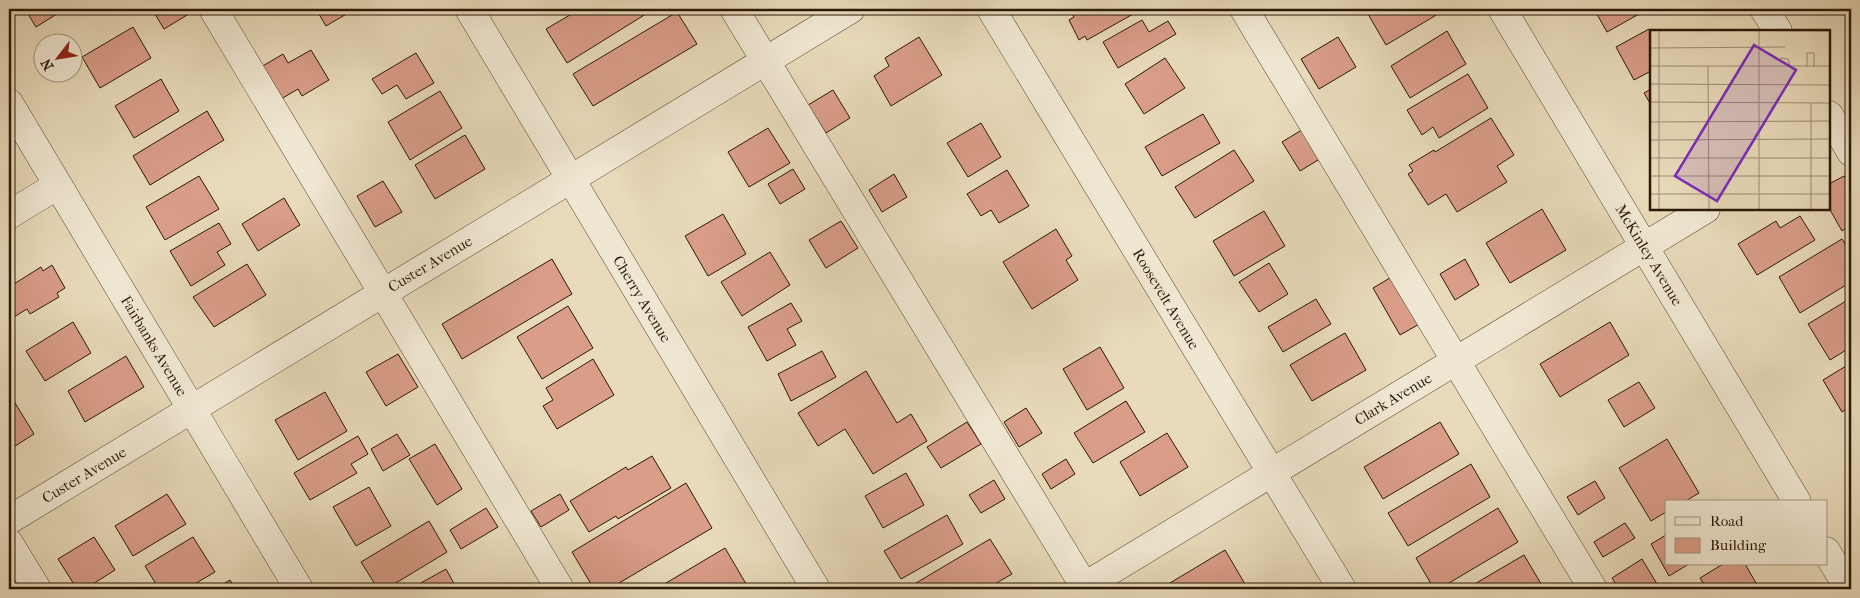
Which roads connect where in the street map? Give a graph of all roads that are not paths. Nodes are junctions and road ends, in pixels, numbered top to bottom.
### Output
1 (213, 9) edge
2 (469, 9) edge
3 (734, 9) edge
4 (851, 9) edge
5 (991, 9) edge
6 (1244, 9) edge
7 (1502, 9) edge
8 (1764, 9) edge
9 (1777, 30) edge
10 (766, 61) junction
11 (9, 103) edge
12 (1836, 125) edge
13 (1851, 152) edge
14 (570, 179) junction
15 (58, 185) junction
16 (1704, 210) edge
17 (9, 215) edge
18 (1644, 246) junction
19 (383, 293) junction
20 (1456, 361) junction
21 (192, 410) junction
22 (1272, 473) junction
23 (1796, 500) edge
24 (9, 520) edge
25 (9, 543) edge
26 (1828, 554) edge
27 (1083, 588) edge
28 (37, 589) edge
29 (300, 589) edge
30 (560, 589) edge
31 (816, 589) edge
32 (1342, 589) edge
33 (1593, 589) edge
34 (1849, 589) edge

1 - 19 street
2 - 14 street, Cherry Avenue
3 - 10 street
4 - 10 street, Custer Avenue
5 - 22 street, Roosevelt Avenue
6 - 20 street
7 - 18 street, McKinley Avenue
8 - 9 street
10 - 14 street, Custer Avenue
10 - 27 street
11 - 15 street, Fairbanks Avenue
12 - 13 street
14 - 19 street, Custer Avenue
14 - 31 street, Cherry Avenue
15 - 17 street
15 - 21 street, Fairbanks Avenue
16 - 18 street, Clark Avenue
18 - 20 street, Clark Avenue
18 - 23 street, McKinley Avenue
19 - 21 street, Custer Avenue
19 - 30 street
20 - 22 street, Clark Avenue
20 - 33 street
21 - 24 street, Custer Avenue
21 - 29 street, Fairbanks Avenue
22 - 27 street, Clark Avenue
22 - 32 street, Roosevelt Avenue
25 - 28 street
26 - 34 street

